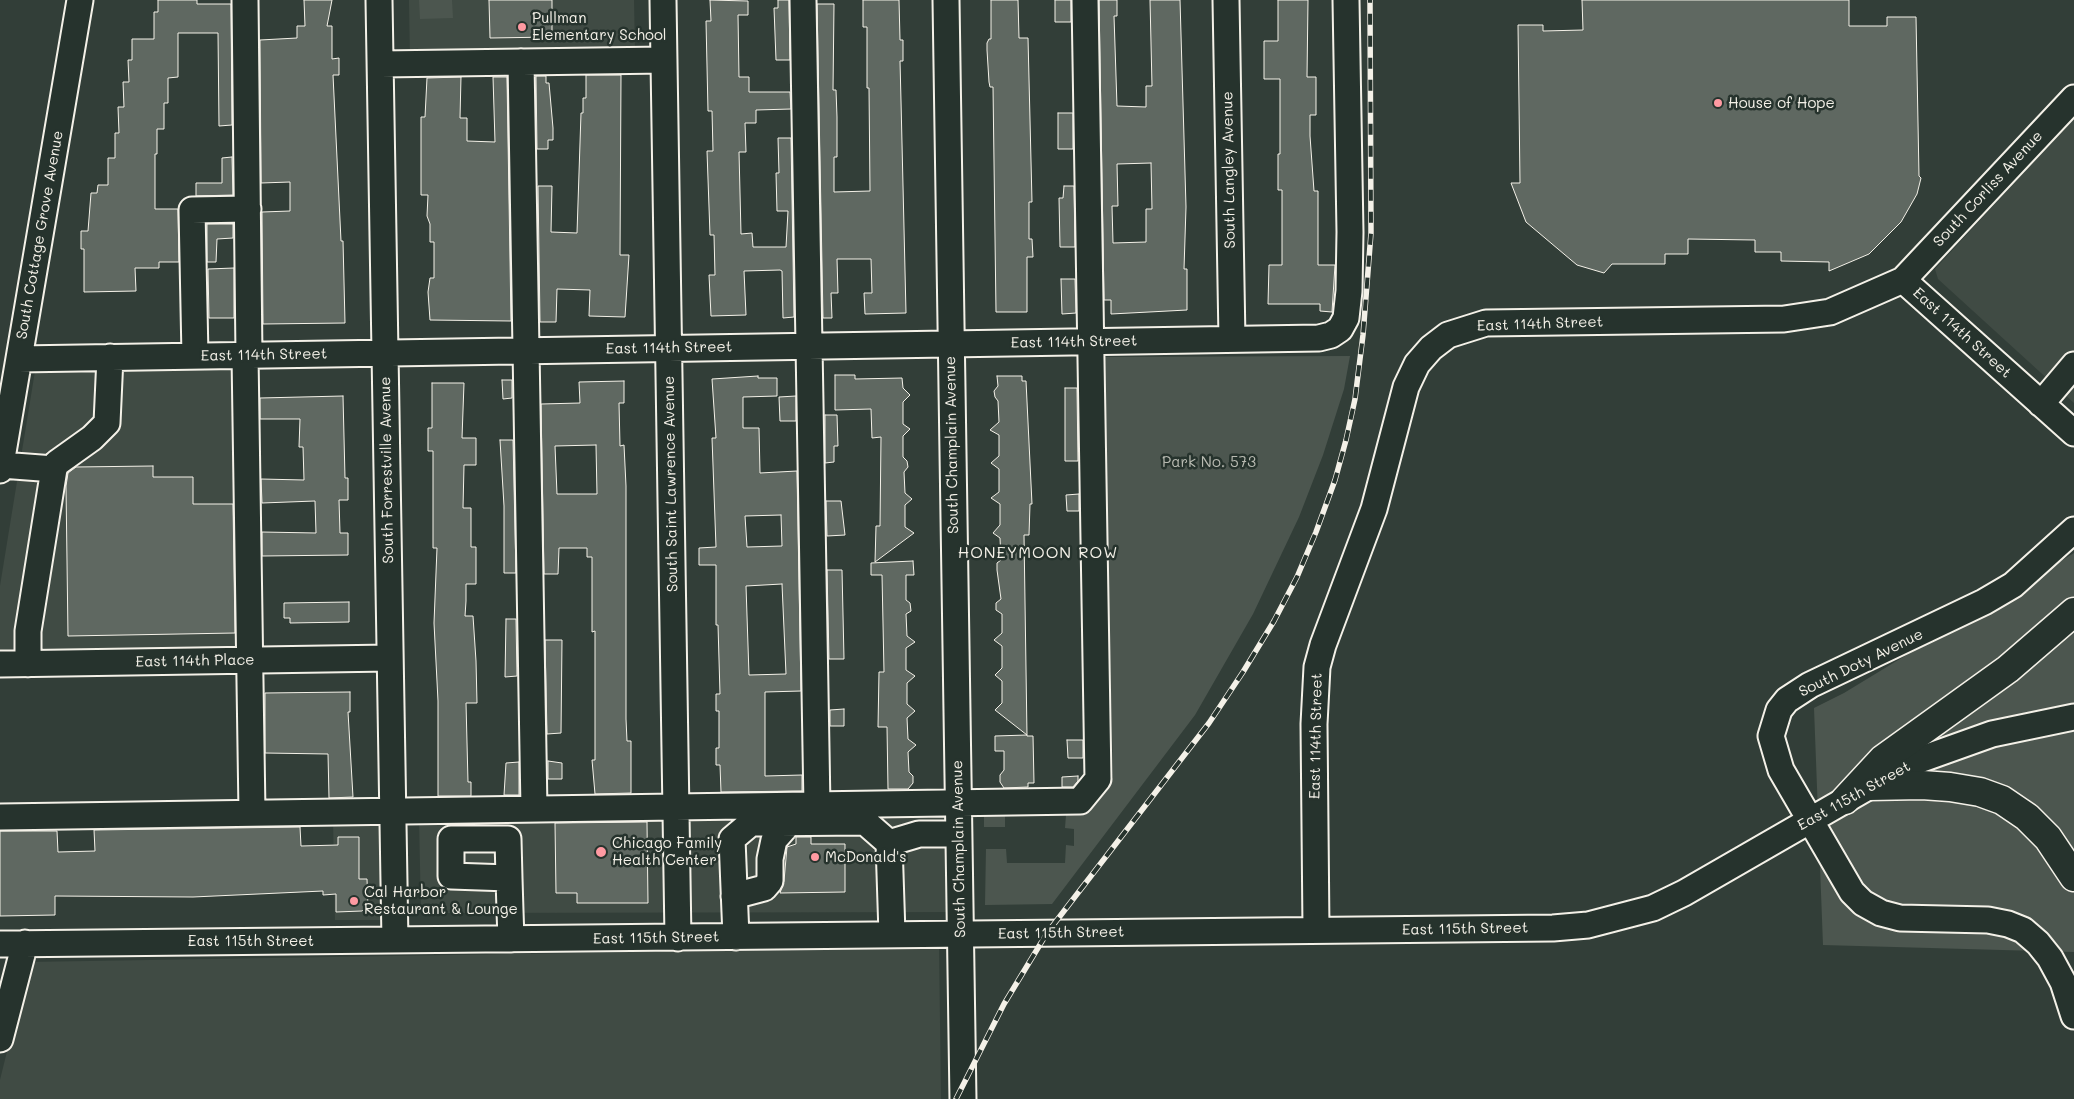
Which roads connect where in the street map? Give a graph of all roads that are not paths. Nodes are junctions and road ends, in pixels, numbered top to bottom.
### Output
1 (80, 0) edge
2 (245, 0) edge
3 (380, 0) edge
4 (663, 0) edge
5 (803, 0) edge
6 (946, 0) edge
7 (1085, 0) edge
8 (1226, 0) edge
9 (1346, 0) edge
10 (664, 60) junction
11 (521, 62) junction
12 (380, 64) junction
13 (2074, 98) edge
14 (248, 209) junction
15 (1903, 280) junction
16 (1232, 339) junction
17 (1091, 342) junction
18 (951, 344) junction
19 (809, 346) junction
20 (668, 348) junction
21 (526, 350) junction
22 (385, 353) junction
23 (247, 355) junction
24 (195, 356) junction
25 (110, 357) junction
26 (19, 359) junction
27 (2074, 365) edge
28 (2041, 404) junction
29 (2074, 433) edge
30 (0, 467) edge
31 (54, 469) junction
32 (2074, 530) edge
33 (2074, 612) edge
34 (390, 658) junction
35 (250, 660) junction
36 (0, 664) edge
37 (28, 664) junction
38 (2074, 717) edge
39 (1869, 786) junction
40 (1845, 800) junction
41 (958, 803) junction
42 (817, 804) junction
43 (676, 807) junction
44 (534, 809) junction
45 (392, 811) junction
46 (252, 812) junction
47 (0, 816) edge
48 (1809, 821) junction
49 (789, 823) junction
50 (958, 834) junction
51 (889, 843) junction
52 (2074, 877) edge
53 (509, 878) dead end
54 (734, 896) junction
55 (1316, 930) junction
56 (892, 934) junction
57 (960, 934) junction
58 (736, 937) junction
59 (678, 938) junction
60 (511, 939) junction
61 (394, 940) junction
62 (25, 943) junction
63 (0, 944) edge
64 (2074, 1016) edge
65 (0, 1039) edge
66 (963, 1099) edge

1 - 26 street, South Cottage Grove Avenue
2 - 14 street
3 - 12 street, South Forrestville Avenue
4 - 10 street, South Saint Lawrence Avenue
5 - 19 street
6 - 18 street, South Champlain Avenue
7 - 17 street
8 - 16 street, South Langley Avenue
9 - 16 street, East 114th Street
10 - 11 street
10 - 20 street, South Saint Lawrence Avenue
11 - 12 street
11 - 21 street
12 - 22 street, South Forrestville Avenue
13 - 15 street, South Corliss Avenue
14 - 23 street
14 - 24 street
15 - 28 street, East 114th Street
15 - 55 street, East 114th Street
16 - 17 street, East 114th Street
17 - 18 street, East 114th Street
17 - 41 street
18 - 19 street, East 114th Street
18 - 41 street, South Champlain Avenue
19 - 20 street, East 114th Street
19 - 42 street
20 - 21 street, East 114th Street
20 - 43 street, South Saint Lawrence Avenue
21 - 22 street, East 114th Street
21 - 44 street
22 - 23 street, East 114th Street
22 - 34 street, South Forrestville Avenue
23 - 24 street, East 114th Street
23 - 35 street
24 - 25 street, East 114th Street
25 - 26 street, East 114th Street
25 - 31 street
26 - 30 street, South Cottage Grove Avenue
27 - 28 street
28 - 29 street, East 114th Street
30 - 31 street
31 - 37 street
32 - 48 street, South Doty Avenue
33 - 40 highway
34 - 35 street, East 114th Place
34 - 45 street, South Forrestville Avenue
35 - 37 street, East 114th Place
35 - 46 street
36 - 37 street, East 114th Place
38 - 39 street, East 115th Street
39 - 40 street, East 115th Street
39 - 52 highway
40 - 48 street, East 115th Street
41 - 42 street
41 - 50 street, South Champlain Avenue
42 - 43 street
43 - 44 street
43 - 59 street, South Saint Lawrence Avenue
44 - 45 street
45 - 46 street
45 - 61 street, South Forrestville Avenue
46 - 47 street
48 - 55 street, East 115th Street
48 - 64 street, South Doty Avenue
49 - 51 street
49 - 54 street
49 - 54 street
50 - 51 street
50 - 57 street, South Champlain Avenue
51 - 56 street
53 - 60 street
54 - 58 street
55 - 57 street, East 115th Street
56 - 57 street, East 115th Street
56 - 58 street, East 115th Street
57 - 66 street, South Champlain Avenue
58 - 59 street, East 115th Street
59 - 60 street, East 115th Street
60 - 61 street, East 115th Street
61 - 62 street, East 115th Street
62 - 63 street, East 115th Street
62 - 65 street

